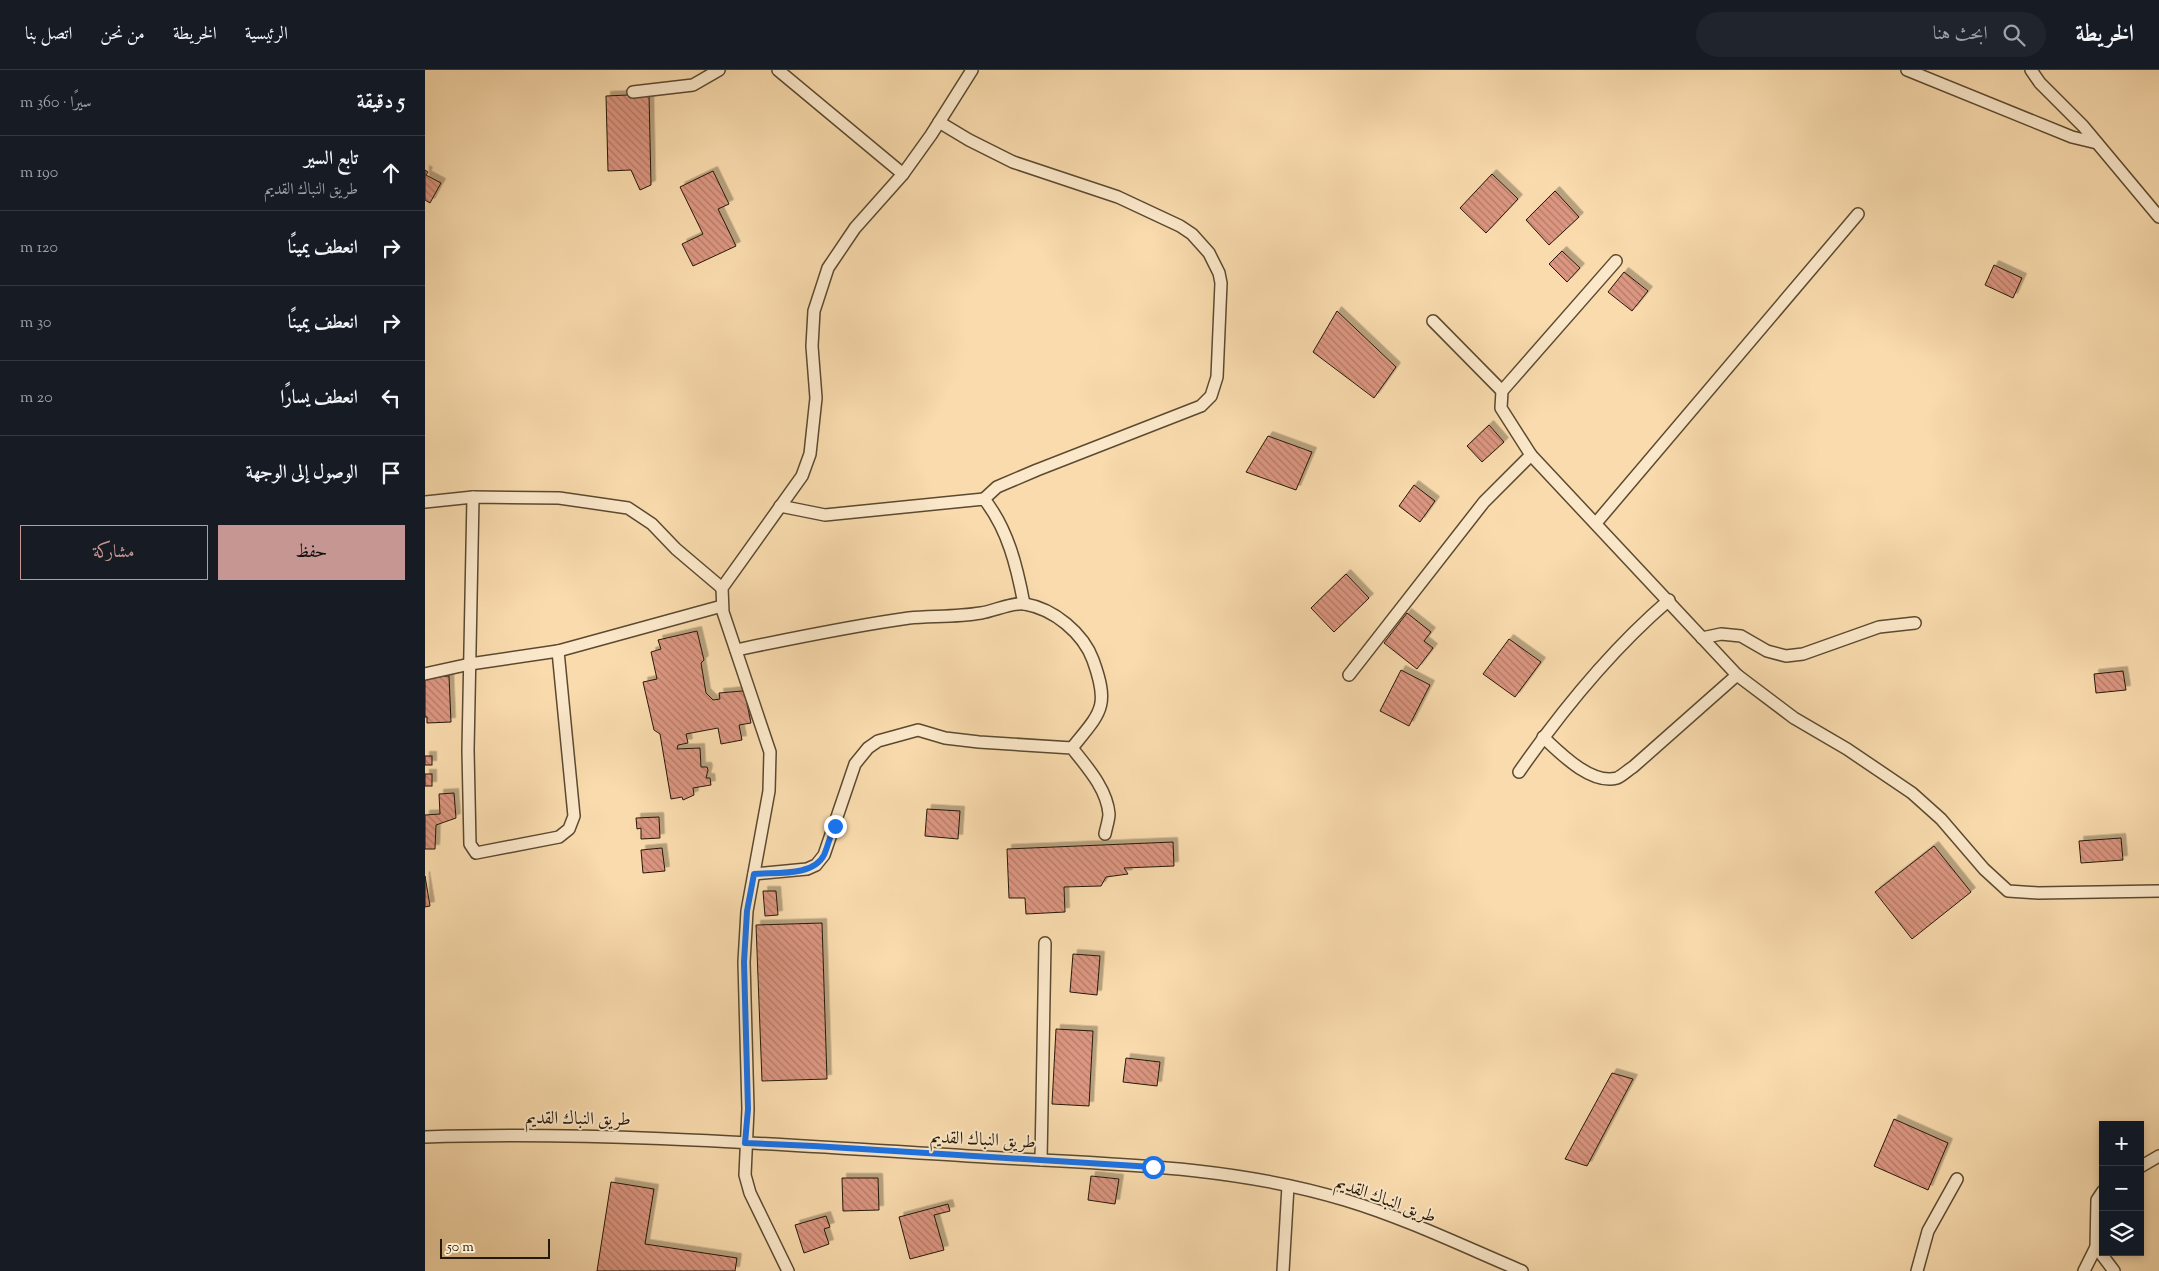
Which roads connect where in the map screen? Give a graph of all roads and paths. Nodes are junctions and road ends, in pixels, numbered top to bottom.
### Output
1 (719, 70) edge
2 (778, 70) edge
3 (972, 70) edge
4 (1907, 70) edge
5 (2031, 70) edge
6 (633, 92) dead end
7 (939, 122) junction
8 (2097, 143) junction
9 (903, 174) junction
10 (1858, 214) dead end
11 (2159, 217) edge
12 (1616, 262) dead end
13 (1433, 320) dead end
14 (1502, 391) junction
15 (1531, 455) junction
16 (473, 497) junction
17 (984, 499) junction
18 (425, 502) edge
19 (779, 506) junction
20 (1595, 523) junction
21 (722, 588) junction
22 (1669, 600) junction
23 (1024, 604) junction
24 (722, 606) junction
25 (1915, 623) dead end
26 (1702, 638) junction
27 (737, 650) junction
28 (558, 651) junction
29 (470, 664) junction
30 (425, 674) edge
31 (1349, 675) dead end
32 (1737, 675) junction
33 (1543, 737) junction
34 (1072, 748) junction
35 (1519, 772) dead end
36 (1105, 834) dead end
37 (754, 874) junction
38 (2159, 890) edge
39 (1045, 943) dead end
40 (425, 1136) edge
41 (745, 1143) junction
42 (2159, 1156) edge
43 (1041, 1160) junction
44 (2142, 1166) edge
45 (1957, 1179) dead end
46 (1288, 1186) junction
47 (2099, 1197) edge
48 (2096, 1247) junction
49 (788, 1271) edge
50 (1283, 1271) edge
51 (1522, 1271) edge
52 (1917, 1271) edge
53 (2083, 1271) edge
54 (2113, 1271) edge

1 - 6 street
2 - 9 street
3 - 7 street
4 - 8 street
5 - 8 street
7 - 9 street
7 - 17 street
8 - 11 street
9 - 19 street
10 - 20 street
12 - 14 street
13 - 14 street
14 - 15 street
15 - 20 street
15 - 31 street
16 - 18 street
16 - 21 street
16 - 29 street
17 - 19 street
17 - 23 street
19 - 21 street
20 - 22 street
21 - 24 street
22 - 26 street
22 - 33 street
23 - 27 street
23 - 34 street
24 - 27 street
24 - 28 street
25 - 26 street
26 - 32 street
27 - 37 street
28 - 29 street
28 - 29 street
29 - 30 street
32 - 33 street
32 - 38 street
33 - 35 street
34 - 36 street
34 - 37 street
37 - 41 street
39 - 43 street
40 - 41 street, طريق النباك القديم
41 - 43 street, طريق النباك القديم
41 - 49 street
42 - 44 street
43 - 46 street, طريق النباك القديم
45 - 52 street
46 - 50 street
46 - 51 street, طريق النباك القديم
47 - 48 street
48 - 53 street
48 - 54 street

